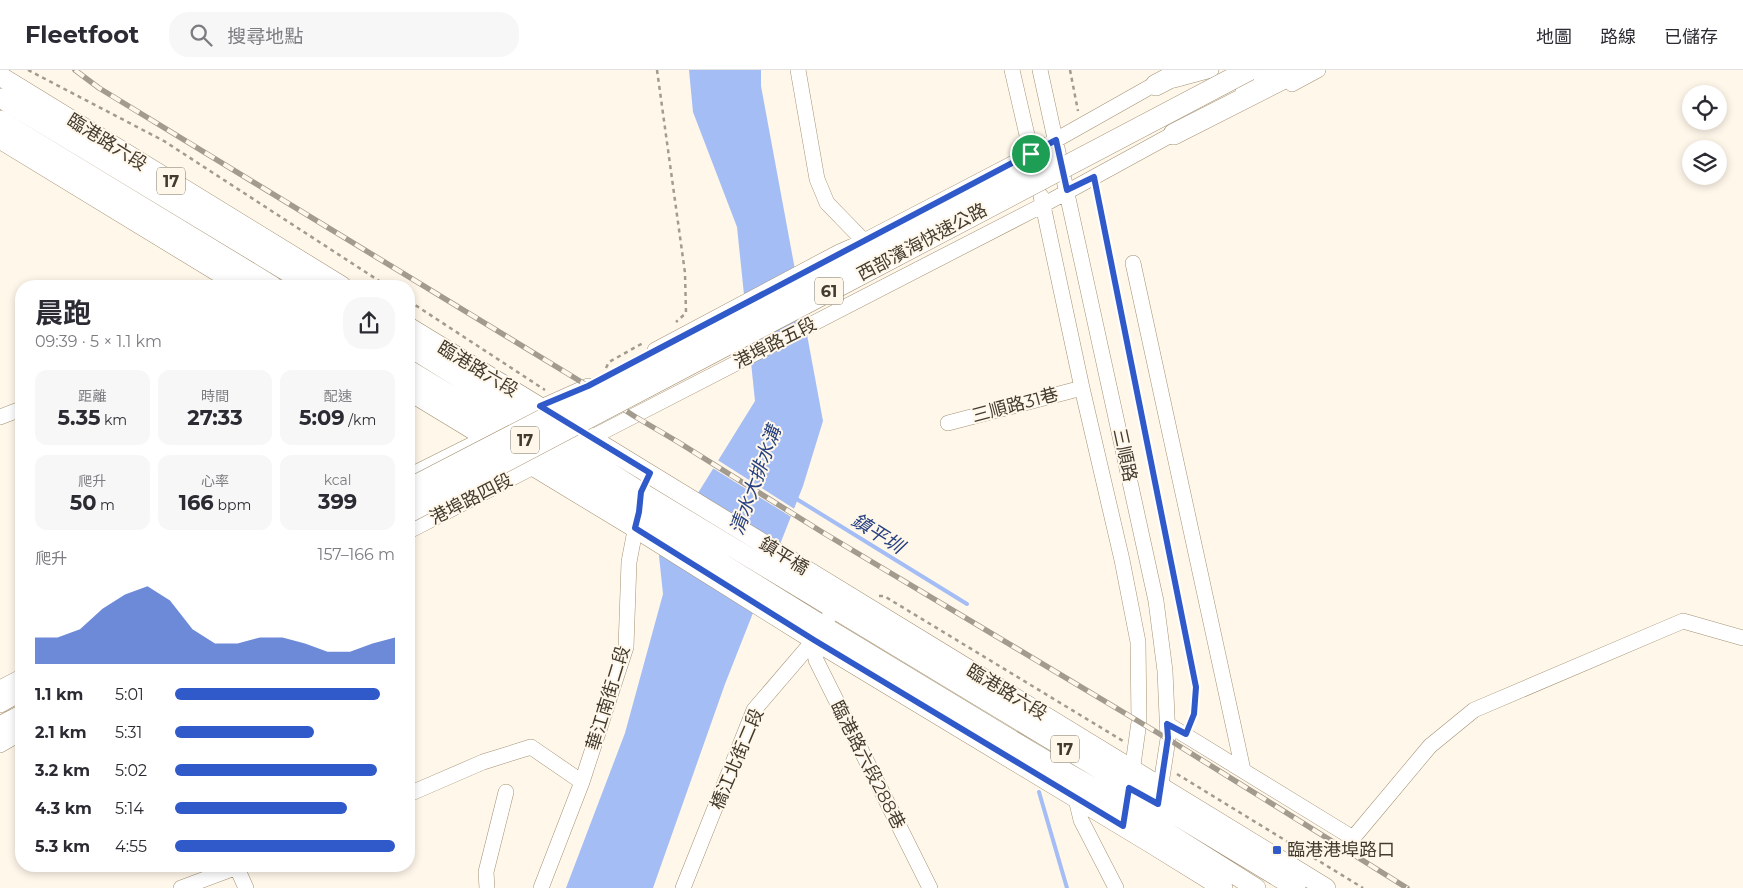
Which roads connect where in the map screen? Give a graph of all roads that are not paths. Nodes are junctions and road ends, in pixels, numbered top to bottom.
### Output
1 (798, 70) edge
2 (1012, 70) edge
3 (1040, 70) edge
4 (1178, 70) edge
5 (1185, 70) edge
6 (1211, 70) edge
7 (1221, 70) edge
8 (1249, 70) edge
9 (1273, 70) edge
10 (1300, 70) edge
11 (1318, 70) edge
12 (0, 76) edge
13 (1156, 85) junction
14 (0, 98) edge
15 (0, 120) edge
16 (1174, 134) junction
17 (0, 139) edge
18 (1056, 140) junction
19 (1031, 154) junction
20 (1067, 190) junction
21 (1043, 205) junction
22 (864, 241) junction
23 (274, 254) junction
24 (1133, 263) dead end
25 (231, 280) edge
26 (256, 280) edge
27 (262, 280) edge
28 (304, 280) edge
29 (329, 280) edge
30 (415, 331) edge
31 (415, 351) edge
32 (415, 374) edge
33 (1082, 388) junction
34 (415, 395) edge
35 (540, 406) junction
36 (15, 411) edge
37 (0, 417) edge
38 (522, 417) junction
39 (948, 423) dead end
40 (503, 428) junction
41 (591, 437) junction
42 (485, 438) junction
43 (572, 448) junction
44 (553, 457) junction
45 (534, 467) junction
46 (415, 473) edge
47 (650, 473) junction
48 (415, 486) edge
49 (641, 492) junction
50 (415, 509) edge
51 (637, 520) junction
52 (415, 528) edge
53 (838, 600) junction
54 (818, 633) junction
55 (1743, 638) edge
56 (15, 679) edge
57 (0, 688) edge
58 (15, 693) edge
59 (0, 702) edge
60 (15, 719) edge
61 (1167, 724) junction
62 (0, 727) edge
63 (15, 736) edge
64 (0, 745) edge
65 (1132, 769) junction
66 (1243, 770) junction
67 (582, 782) junction
68 (1129, 788) junction
69 (415, 791) edge
70 (506, 792) dead end
71 (1160, 795) junction
72 (1076, 800) junction
73 (1126, 807) junction
74 (1123, 826) junction
75 (1153, 835) junction
76 (225, 872) edge
77 (240, 872) edge
78 (182, 888) edge
79 (246, 888) edge
80 (487, 888) edge
81 (541, 888) edge
82 (683, 888) edge
83 (930, 888) edge
84 (1116, 888) edge
85 (1223, 888) edge
86 (1256, 888) edge
87 (1296, 888) edge
88 (1326, 888) edge

1 - 22 street
2 - 19 street, 三順路
3 - 18 street, 三順路
4 - 13 street
5 - 13 highway
6 - 13 street
7 - 48 highway, 西部濱海快速公路 / 61, bridge
8 - 50 highway, 西部濱海快速公路 / 61, bridge
9 - 16 street, 港埠路五段
10 - 16 highway
11 - 16 street, 港埠路五段
12 - 23 main road, 臨港路六段 / 17
13 - 18 street
14 - 23 main road, 臨港路六段 / 17
15 - 26 main road, 臨港路六段 / 17
16 - 20 street, 港埠路五段
17 - 25 main road
18 - 19 street
18 - 20 street, 三順路
19 - 21 street, 三順路
19 - 22 street
20 - 21 street, 港埠路五段
20 - 61 street, 三順路
21 - 33 street, 三順路
21 - 41 street, 港埠路五段
22 - 35 street
23 - 27 street
23 - 28 main road, 臨港路六段 / 17
23 - 29 main road, 臨港路六段 / 17
24 - 66 street
30 - 35 main road, 臨港路六段 / 17
31 - 38 main road, 臨港路六段 / 17
32 - 40 main road, 臨港路六段 / 17
33 - 39 street, 三順路31巷
33 - 65 street, 三順路
34 - 42 main road, 17
35 - 38 street
35 - 41 main road, 臨港路六段 / 17
36 - 37 street
38 - 40 street
38 - 43 main road, 臨港路六段 / 17
40 - 42 street
40 - 44 main road, 臨港路六段 / 17
41 - 43 street, 港埠路五段
41 - 47 main road, 臨港路六段 / 17
42 - 45 main road, 17
42 - 46 street
43 - 44 street, 港埠路五段
43 - 49 main road, 臨港路六段 / 17
44 - 45 street, 港埠路五段
44 - 51 main road, 臨港路六段 / 17
45 - 51 main road, 17
45 - 52 street, 港埠路四段
47 - 49 street, 華江南街二段
47 - 53 main road, 鎮平橋 / 17
49 - 51 street, 華江南街二段
49 - 53 main road, 鎮平橋 / 17
51 - 54 main road, 17
51 - 67 street, 華江南街二段
53 - 54 street, 橋江北街二段
53 - 65 main road, 臨港路六段 / 17
53 - 68 main road, 臨港路六段 / 17
54 - 72 main road, 17
54 - 73 main road, 17
54 - 82 street, 橋江北街二段
54 - 83 street, 臨港路六段288巷
55 - 66 street
56 - 57 street
58 - 59 highway
60 - 62 highway
61 - 66 street
61 - 71 street, 三順路
63 - 64 street
65 - 68 street, 三順路
65 - 71 main road, 臨港路六段 / 17
67 - 69 street
67 - 81 street, 華江南街二段
68 - 71 main road, 臨港路六段 / 17
68 - 73 street, 三順路
70 - 80 street
71 - 75 street, 三順路
71 - 87 main road, 臨港路六段 / 17
71 - 88 main road, 臨港路六段 / 17
72 - 74 main road, 17
72 - 84 street
73 - 74 street, 三順路
73 - 75 main road, 17
74 - 75 main road, 17
75 - 85 main road, 17
75 - 86 main road, 17
76 - 78 street
77 - 79 street

